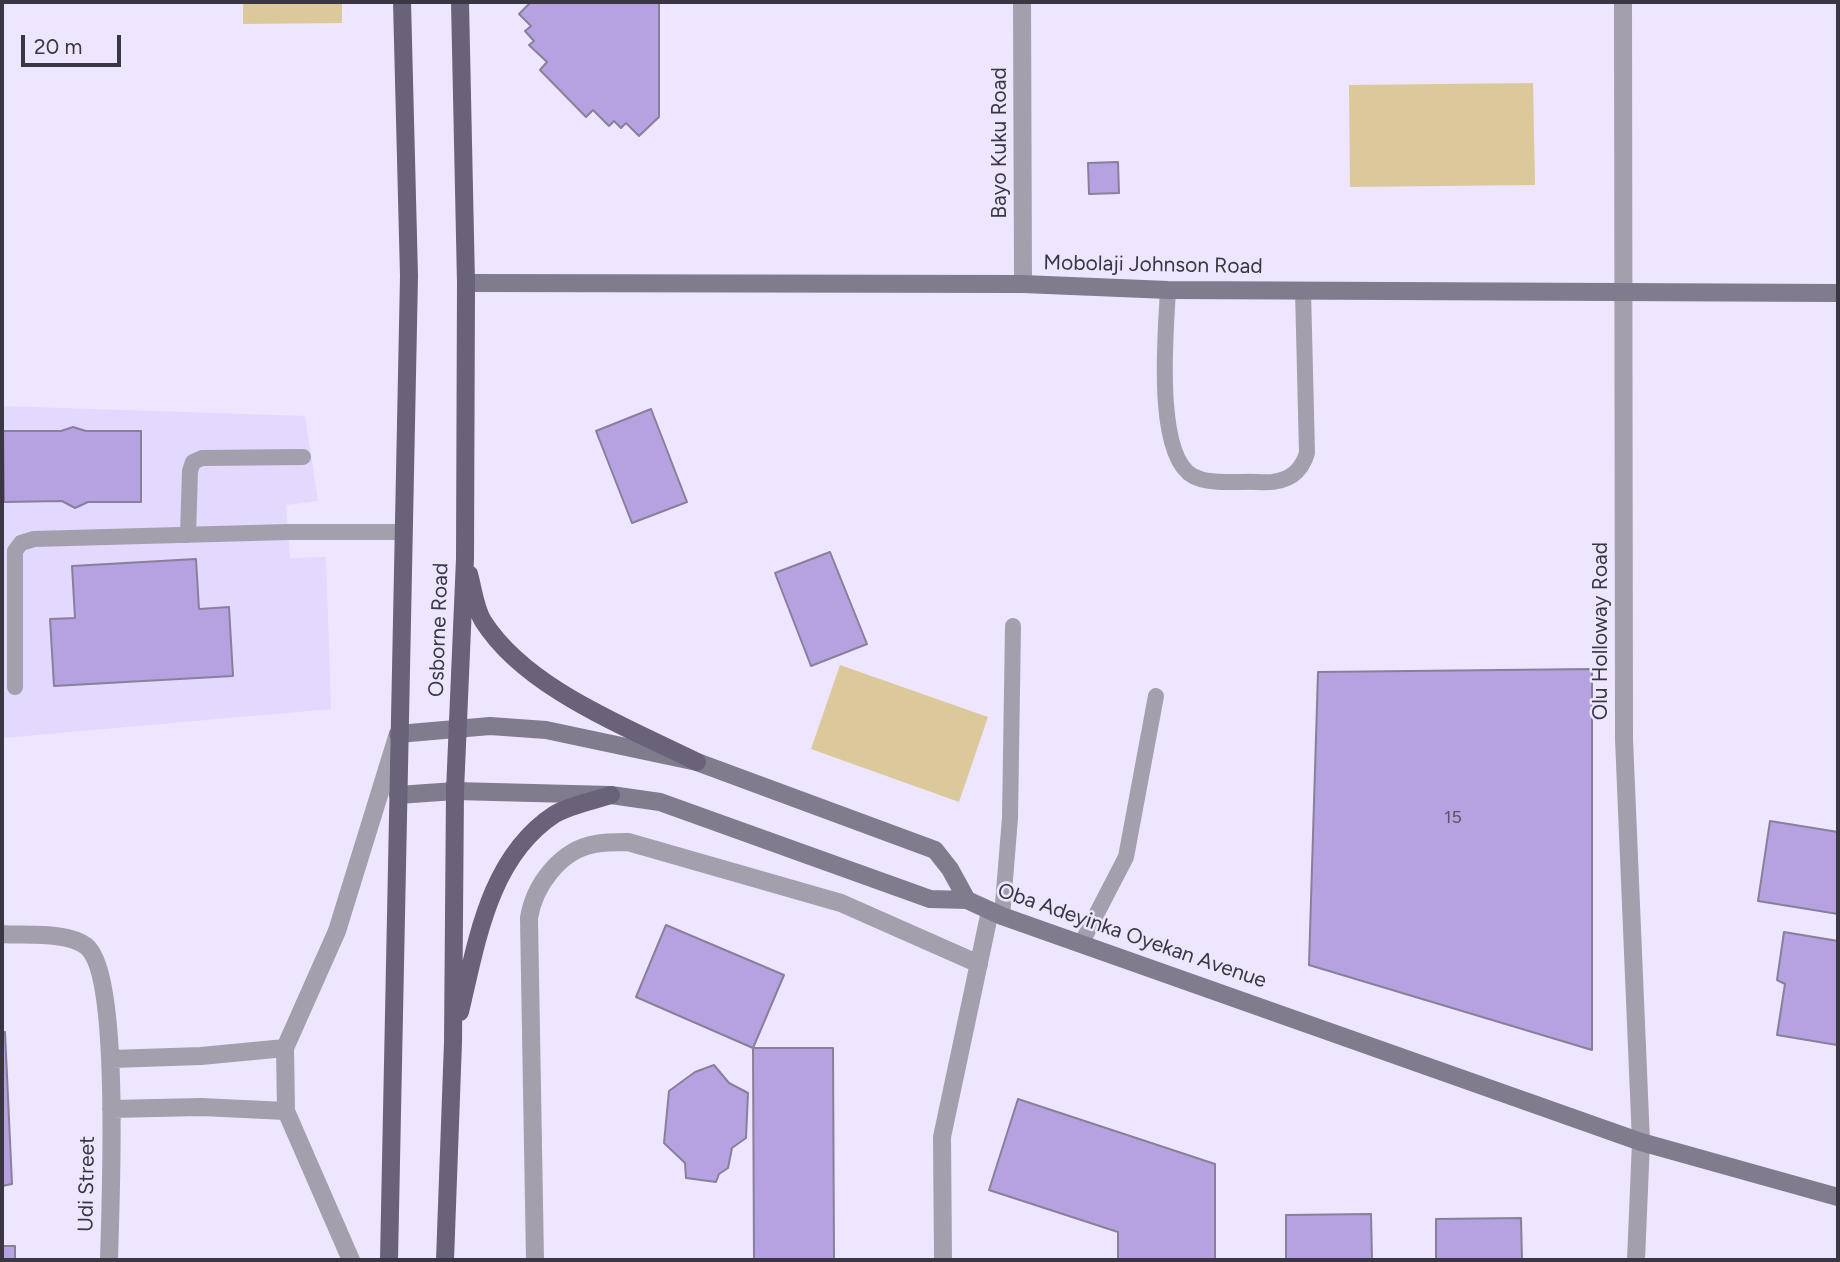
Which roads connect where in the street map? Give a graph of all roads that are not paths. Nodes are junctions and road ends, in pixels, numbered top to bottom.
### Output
1 (402, 2) edge
2 (460, 2) edge
3 (1022, 2) edge
4 (1623, 2) edge
5 (466, 283) junction
6 (1023, 284) junction
7 (1168, 290) junction
8 (1303, 290) junction
9 (1622, 292) junction
10 (1838, 293) edge
11 (303, 457) dead end
12 (404, 532) junction
13 (188, 535) junction
14 (465, 559) junction
15 (1013, 626) dead end
16 (15, 687) dead end
17 (1156, 696) dead end
18 (458, 728) junction
19 (398, 734) junction
20 (697, 762) junction
21 (455, 791) junction
22 (398, 795) junction
23 (611, 795) junction
24 (967, 900) junction
25 (996, 913) junction
26 (2, 934) edge
27 (1082, 942) junction
28 (979, 964) junction
29 (453, 1042) junction
30 (285, 1048) junction
31 (112, 1059) junction
32 (111, 1109) junction
33 (286, 1111) junction
34 (1641, 1142) junction
35 (1838, 1197) edge
36 (109, 1260) edge
37 (351, 1260) edge
38 (390, 1260) edge
39 (445, 1260) edge
40 (535, 1260) edge
41 (943, 1260) edge
42 (1636, 1260) edge

1 - 12 main road, Osborne Road
2 - 5 main road, Osborne Road
3 - 6 street, Bayo Kuku Road
4 - 9 street, Olu Holloway Road
5 - 6 main road, Mobolaji Johnson Road
5 - 14 main road, Osborne Road
6 - 7 main road, Mobolaji Johnson Road
7 - 8 main road, Mobolaji Johnson Road
7 - 8 lane
8 - 9 main road, Mobolaji Johnson Road
9 - 10 main road, Mobolaji Johnson Road
9 - 34 street, Olu Holloway Road
11 - 13 lane
12 - 13 lane
12 - 19 main road, Osborne Road
13 - 16 lane
14 - 18 main road, Osborne Road
14 - 20 main road
15 - 25 lane
17 - 27 lane
18 - 19 main road
18 - 20 main road
18 - 21 main road, Osborne Road
19 - 22 main road, Osborne Road
19 - 30 street
20 - 24 main road
21 - 22 main road, Oba Adeyinka Oyekan Avenue
21 - 23 main road, Oba Adeyinka Oyekan Avenue
21 - 29 main road, Osborne Road
22 - 38 main road, Osborne Road
23 - 24 main road, Oba Adeyinka Oyekan Avenue
23 - 29 main road
24 - 25 main road, Oba Adeyinka Oyekan Avenue
25 - 27 main road, Oba Adeyinka Oyekan Avenue
25 - 28 street
26 - 31 street, Udi Street
27 - 34 main road, Oba Adeyinka Oyekan Avenue
28 - 40 street
28 - 41 street
29 - 39 main road, Osborne Road
30 - 31 street
30 - 33 street
31 - 32 street, Udi Street
32 - 33 street
32 - 36 street, Udi Street
33 - 37 street
34 - 35 main road, Oba Adeyinka Oyekan Avenue
34 - 42 street, Olu Holloway Road

